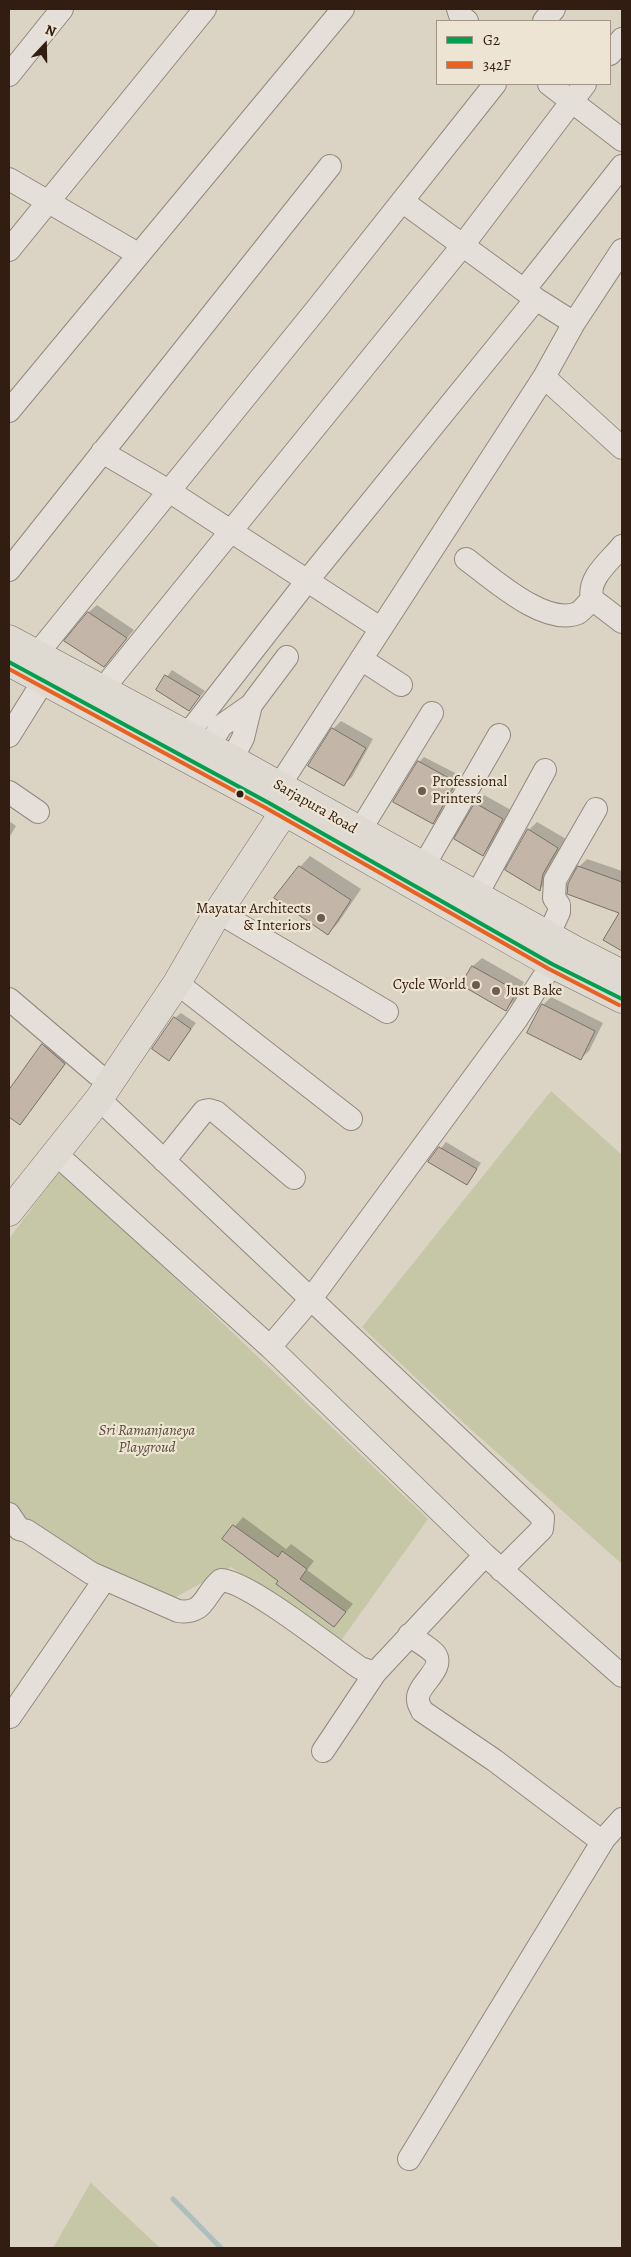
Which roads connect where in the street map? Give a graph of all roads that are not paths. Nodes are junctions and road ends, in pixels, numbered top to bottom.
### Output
1 (62, 9) edge
2 (205, 9) edge
3 (458, 9) edge
4 (554, 9) edge
5 (338, 10) edge
6 (467, 20) edge
7 (545, 20) edge
8 (622, 38) edge
9 (611, 53) edge
10 (9, 75) edge
11 (494, 85) edge
12 (553, 85) edge
13 (578, 92) edge
14 (622, 140) edge
15 (330, 166) dead end
16 (622, 166) edge
17 (9, 179) edge
18 (402, 201) junction
19 (48, 203) junction
20 (463, 245) junction
21 (9, 250) edge
22 (622, 250) edge
23 (138, 254) junction
24 (530, 294) junction
25 (574, 323) junction
26 (544, 377) junction
27 (9, 411) edge
28 (622, 448) edge
29 (102, 452) junction
30 (169, 491) junction
31 (232, 532) junction
32 (622, 546) edge
33 (466, 559) dead end
34 (9, 570) edge
35 (306, 581) junction
36 (592, 599) junction
37 (622, 622) edge
38 (383, 635) junction
39 (9, 639) edge
40 (37, 654) junction
41 (287, 658) dead end
42 (9, 662) edge
43 (366, 662) junction
44 (44, 680) junction
45 (401, 685) dead end
46 (102, 690) junction
47 (432, 713) dead end
48 (499, 735) dead end
49 (9, 736) edge
50 (209, 747) junction
51 (545, 770) dead end
52 (9, 792) edge
53 (282, 799) junction
54 (596, 809) dead end
55 (38, 812) dead end
56 (359, 832) junction
57 (423, 867) junction
58 (476, 896) junction
59 (218, 912) junction
60 (548, 936) junction
61 (552, 964) junction
62 (622, 974) edge
63 (177, 984) junction
64 (622, 999) edge
65 (9, 1000) edge
66 (387, 1012) dead end
67 (98, 1086) junction
68 (352, 1120) dead end
69 (55, 1153) junction
70 (164, 1161) junction
71 (294, 1178) dead end
72 (9, 1186) edge
73 (9, 1212) edge
74 (310, 1300) junction
75 (270, 1347) junction
76 (12, 1526) edge
77 (493, 1562) junction
78 (104, 1579) junction
79 (410, 1635) junction
80 (375, 1673) junction
81 (622, 1676) edge
82 (10, 1718) edge
83 (323, 1751) dead end
84 (622, 1819) edge
85 (604, 1839) junction
86 (408, 2159) dead end

1 - 10 street
2 - 19 street
3 - 6 street
4 - 7 street
5 - 23 street
8 - 9 street
11 - 18 street
12 - 13 street
13 - 14 street
13 - 20 street
15 - 29 street
16 - 24 street
17 - 19 street
18 - 20 street
18 - 30 street
19 - 21 street
19 - 23 street
20 - 24 street
20 - 31 street
22 - 25 street
23 - 27 street
24 - 25 street
24 - 35 street
25 - 26 street
26 - 28 street
26 - 38 street
29 - 30 street
29 - 34 street
30 - 31 street
30 - 40 street
31 - 35 street
31 - 46 street
32 - 36 street
33 - 36 street
35 - 38 street
35 - 50 street
36 - 37 street
38 - 43 street
39 - 40 main road, Sarjapura Road
40 - 46 main road, Sarjapura Road
41 - 50 street
42 - 44 main road, Sarjapura Road
43 - 45 street
43 - 53 street
44 - 49 street
44 - 53 main road, Sarjapura Road
46 - 50 main road, Sarjapura Road
47 - 56 street
48 - 57 street
50 - 53 main road, Sarjapura Road
51 - 58 street
52 - 55 street
53 - 56 main road, Sarjapura Road
53 - 59 main road
53 - 61 main road, Sarjapura Road
53 - 67 main road
54 - 60 street
56 - 57 main road, Sarjapura Road
57 - 58 main road, Sarjapura Road
58 - 60 main road, Sarjapura Road
59 - 63 main road
59 - 66 street
60 - 62 main road, Sarjapura Road
61 - 64 main road, Sarjapura Road
61 - 74 street
63 - 67 main road
63 - 68 street
65 - 67 street
67 - 69 main road
67 - 70 street
67 - 72 main road
69 - 73 main road
69 - 75 street
70 - 71 street
70 - 74 street
74 - 75 street
74 - 77 street
75 - 77 street
76 - 78 street
77 - 79 street
77 - 81 street
78 - 80 street
78 - 82 street
79 - 80 street
79 - 85 street
80 - 83 street
84 - 85 street
85 - 86 street

